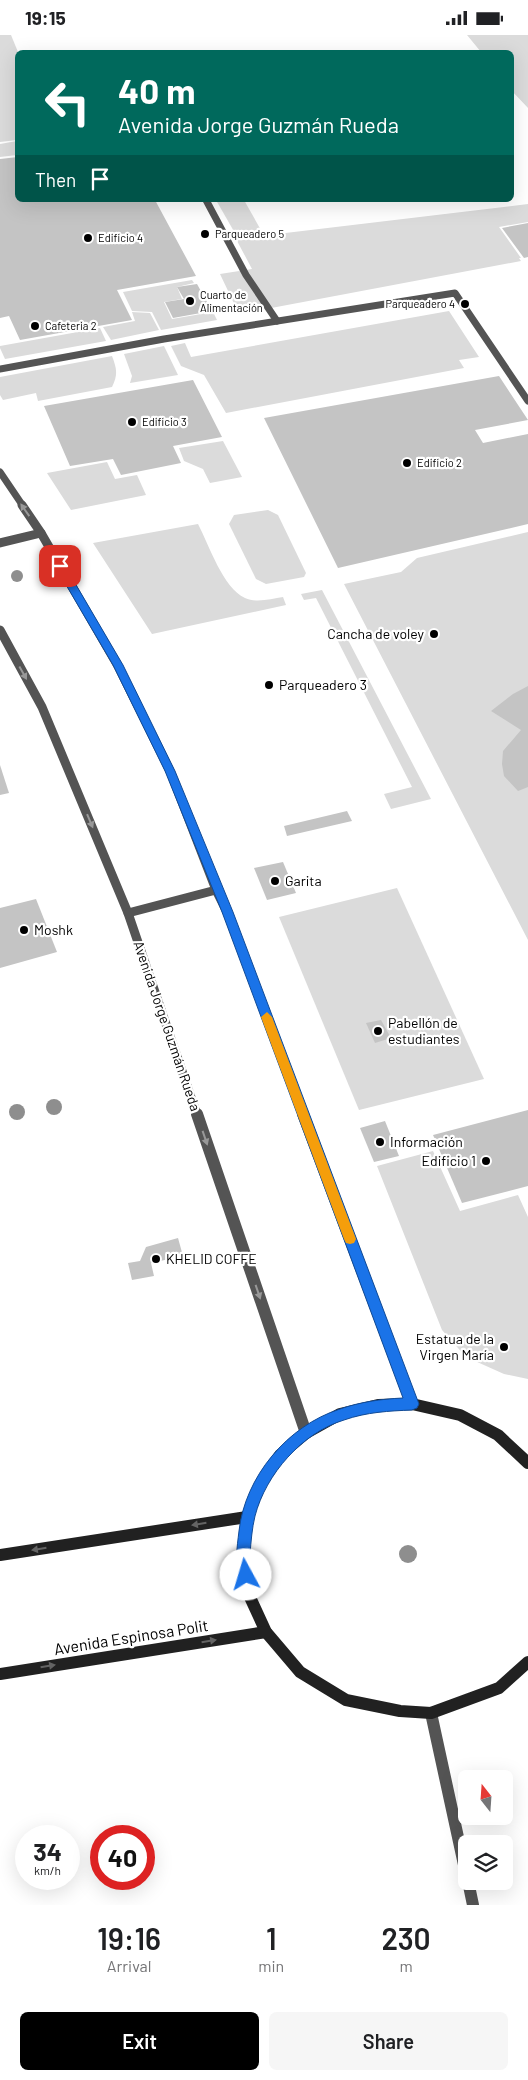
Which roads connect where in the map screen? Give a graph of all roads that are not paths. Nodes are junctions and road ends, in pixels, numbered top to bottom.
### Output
1 (207, 202) edge
2 (277, 321) junction
3 (0, 369) edge
4 (528, 401) edge
5 (0, 472) edge
6 (41, 533) junction
7 (0, 543) edge
8 (0, 630) edge
9 (216, 889) junction
10 (128, 913) junction
11 (412, 1404) junction
12 (306, 1433) junction
13 (528, 1463) edge
14 (247, 1517) junction
15 (0, 1555) edge
16 (266, 1632) junction
17 (528, 1662) edge
18 (0, 1674) edge
19 (430, 1713) junction
20 (458, 1838) edge
21 (470, 1890) edge
22 (473, 1905) edge

1 - 2 street
2 - 3 street
2 - 4 street
6 -> 5 street
6 - 7 street
6 - 9 street
8 -> 10 street, Avenida Jorge Guzmán Rueda
9 - 10 street
9 - 11 street
10 -> 12 street, Avenida Jorge Guzmán Rueda
11 - 12 street
11 - 13 street
12 - 14 street
14 -> 15 street
14 - 16 street
18 -> 16 street, Avenida Espinosa Polit
16 - 19 street
17 - 19 street
19 - 20 street
21 - 22 street

